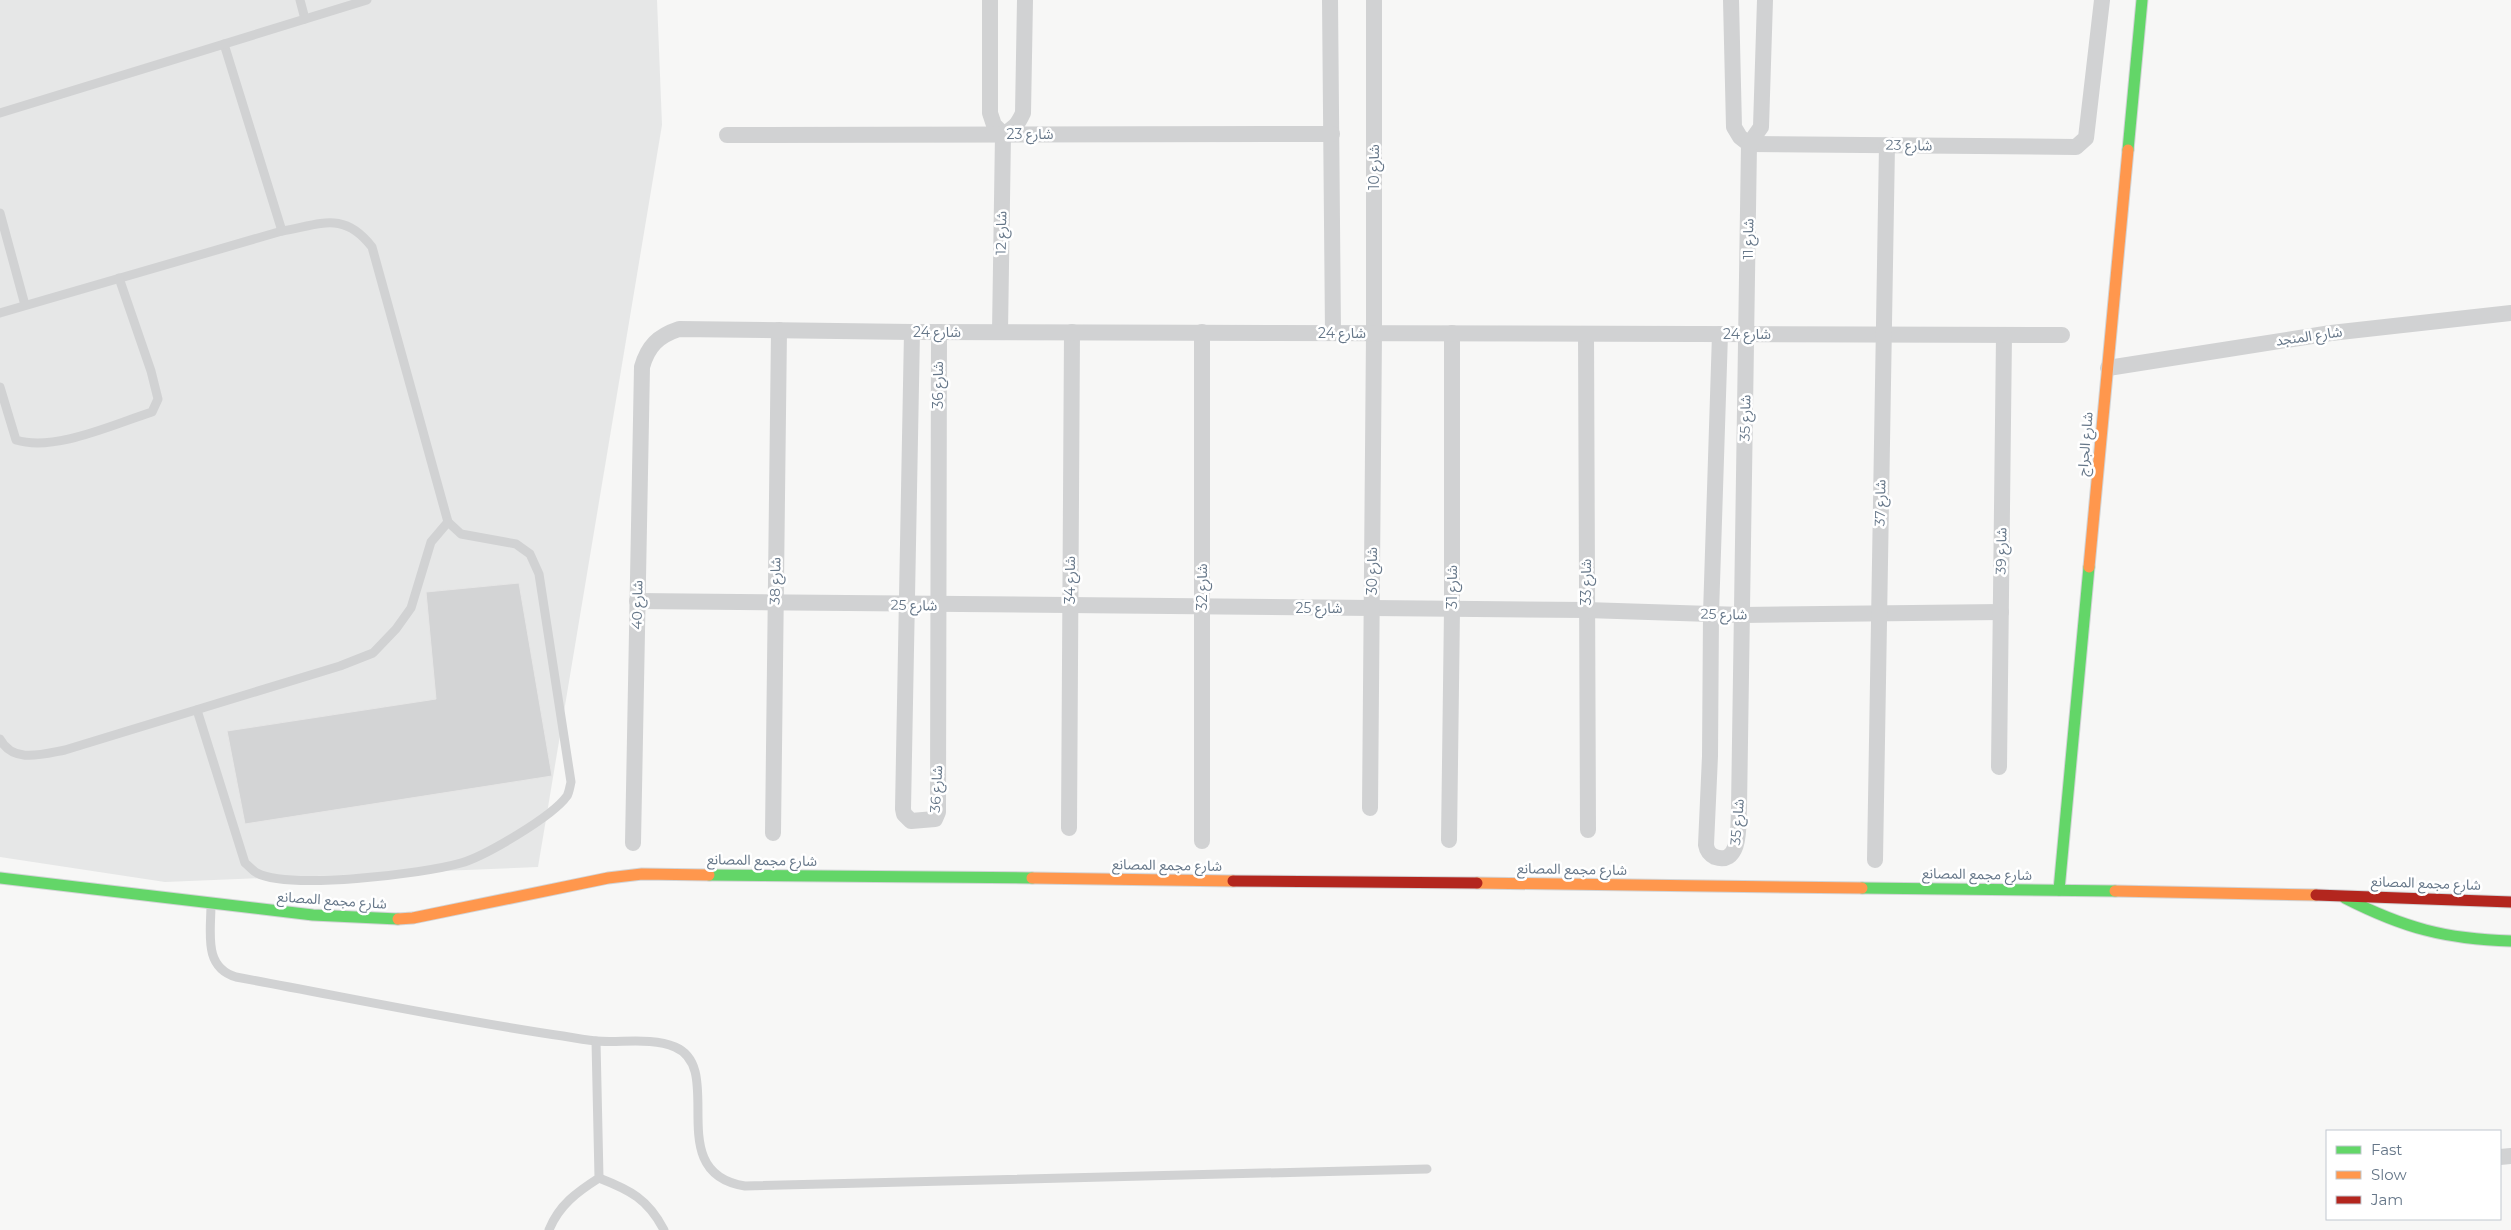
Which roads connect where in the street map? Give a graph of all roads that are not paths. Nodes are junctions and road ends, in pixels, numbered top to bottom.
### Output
1 (300, 0) edge
2 (367, 0) edge
3 (990, 0) edge
4 (1025, 0) edge
5 (1330, 0) edge
6 (1374, 0) edge
7 (1731, 0) edge
8 (1765, 0) edge
9 (2102, 0) edge
10 (2142, 0) edge
11 (305, 19) junction
12 (224, 44) junction
13 (0, 113) edge
14 (1003, 134) junction
15 (1332, 134) junction
16 (727, 135) dead end
17 (1748, 144) junction
18 (1887, 145) junction
19 (0, 213) edge
20 (282, 231) junction
21 (119, 278) junction
22 (25, 305) junction
23 (0, 313) edge
24 (2511, 313) edge
25 (779, 330) junction
26 (912, 332) junction
27 (939, 332) junction
28 (1000, 332) junction
29 (1072, 332) junction
30 (1202, 332) junction
31 (1333, 333) junction
32 (1374, 333) junction
33 (1452, 334) junction
34 (1586, 334) junction
35 (1720, 334) junction
36 (1747, 334) junction
37 (1882, 334) junction
38 (2004, 335) junction
39 (2062, 335) dead end
40 (642, 367) joint
41 (2108, 368) junction
42 (0, 387) edge
43 (448, 522) junction
44 (637, 602) junction
45 (775, 603) junction
46 (908, 604) junction
47 (937, 605) junction
48 (1070, 606) junction
49 (1202, 607) junction
50 (1372, 608) junction
51 (1452, 609) junction
52 (1586, 610) junction
53 (2001, 612) junction
54 (1879, 613) junction
55 (1711, 614) junction
56 (1742, 615) junction
57 (197, 710) junction
58 (0, 739) edge
59 (1999, 767) dead end
60 (1370, 808) dead end
61 (1069, 828) dead end
62 (1588, 830) dead end
63 (773, 833) dead end
64 (1449, 840) dead end
65 (1202, 841) dead end
66 (632, 843) dead end
67 (1875, 860) dead end
68 (0, 878) edge
69 (2059, 890) junction
70 (2340, 895) junction
71 (2511, 902) edge
72 (211, 904) junction
73 (2511, 942) edge
74 (596, 1041) junction
75 (1427, 1169) dead end
76 (599, 1178) junction
77 (549, 1230) edge
78 (664, 1230) edge

1 - 11 lane
2 - 11 lane
3 - 14 street
4 - 14 street
5 - 15 street
6 - 32 street, شارع 10
7 - 17 street
8 - 17 street
9 - 18 street, شارع 23
10 - 41 street, شارع الجراج
11 - 12 lane
12 - 13 lane
12 - 20 lane
14 - 15 street, شارع 23
14 - 16 street, شارع 23
14 - 28 street, شارع 12
15 - 31 street
17 - 18 street, شارع 23
17 - 36 street, شارع 11
18 - 37 street, شارع 37
19 - 22 lane
20 - 21 lane
20 - 43 lane
21 - 22 lane
21 - 42 lane
22 - 23 lane
24 - 41 street, شارع المنجد
25 - 26 street, شارع 24
25 - 40 street, شارع 24
25 - 45 street, شارع 38
26 - 27 street, شارع 24
26 - 46 street, شارع 36
27 - 28 street, شارع 24
27 - 47 street, شارع 36
28 - 29 street, شارع 24
29 - 30 street, شارع 24
29 - 48 street, شارع 34
30 - 31 street, شارع 24
30 - 49 street, شارع 32
31 - 32 street, شارع 24
32 - 33 street, شارع 24
32 - 50 street, شارع 30
33 - 34 street, شارع 24
33 - 51 street, شارع 31
34 - 35 street, شارع 24
34 - 52 street, شارع 33
35 - 36 street, شارع 24
35 - 55 street, شارع 35
36 - 37 street, شارع 24
36 - 56 street, شارع 35
37 - 38 street, شارع 24
37 - 54 street, شارع 37
38 - 39 street, شارع 24
38 - 53 street, شارع 39
40 - 44 street, شارع 40
41 - 69 street, شارع الجراج
43 - 57 lane
43 - 57 lane
44 - 45 street, شارع 25
44 - 66 street, شارع 40
45 - 46 street, شارع 25
45 - 63 street, شارع 38
46 - 47 street, شارع 25
46 - 47 street, شارع 36
47 - 48 street, شارع 25
48 - 49 street, شارع 25
48 - 61 street, شارع 34
49 - 50 street, شارع 25
49 - 65 street, شارع 32
50 - 51 street, شارع 25
50 - 60 street, شارع 30
51 - 52 street, شارع 25
51 - 64 street, شارع 31
52 - 55 street, شارع 25
52 - 62 street, شارع 33
53 - 54 street, شارع 25
53 - 59 street, شارع 39
54 - 56 street, شارع 25
54 - 67 street, شارع 37
55 - 56 street, شارع 25
55 - 56 street, شارع 35
57 - 58 lane
68 - 72 street, شارع مجمع المصانع
69 - 70 street, شارع مجمع المصانع
69 - 72 street, شارع مجمع المصانع
70 - 71 street, شارع مجمع المصانع
70 - 73 street, شارع مجمع المصانع
72 - 74 lane
74 - 75 lane
74 - 76 lane
76 - 77 lane
76 - 78 lane

